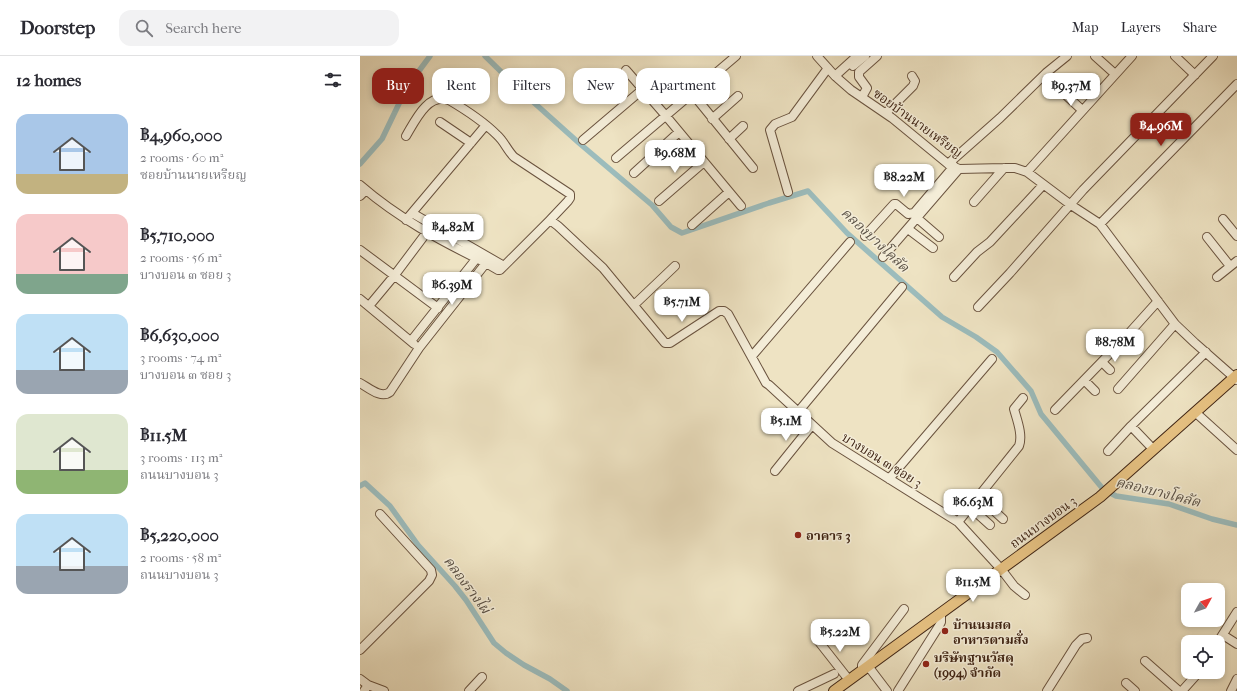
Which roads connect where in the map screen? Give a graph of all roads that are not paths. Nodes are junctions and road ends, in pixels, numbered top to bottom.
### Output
1 (736, 56) edge
2 (817, 56) edge
3 (857, 56) edge
4 (864, 56) edge
5 (877, 56) edge
6 (1067, 56) edge
7 (1095, 56) edge
8 (1132, 56) edge
9 (1175, 56) edge
10 (1213, 56) edge
11 (849, 63) junction
12 (722, 68) edge
13 (828, 68) junction
14 (628, 72) edge
15 (1115, 74) junction
16 (1195, 75) junction
17 (835, 76) junction
18 (912, 76) dead end
19 (636, 81) edge
20 (1053, 83) dead end
21 (1237, 84) edge
22 (636, 95) edge
23 (738, 96) dead end
24 (862, 97) junction
25 (656, 104) edge
26 (680, 104) edge
27 (700, 104) edge
28 (1082, 110) junction
29 (886, 113) junction
30 (666, 116) junction
31 (712, 119) junction
32 (440, 122) dead end
33 (486, 125) junction
34 (743, 126) dead end
35 (679, 132) junction
36 (406, 136) dead end
37 (729, 139) junction
38 (583, 140) dead end
39 (471, 143) junction
40 (616, 158) dead end
41 (704, 162) junction
42 (954, 166) junction
43 (753, 168) dead end
44 (1004, 168) junction
45 (1026, 172) junction
46 (634, 173) dead end
47 (1043, 184) junction
48 (362, 190) edge
49 (729, 192) junction
50 (788, 192) dead end
51 (659, 201) dead end
52 (974, 202) dead end
53 (1070, 205) junction
54 (740, 206) dead end
55 (412, 213) junction
56 (917, 218) junction
57 (1223, 219) dead end
58 (406, 220) junction
59 (550, 220) junction
60 (1100, 224) junction
61 (692, 225) dead end
62 (908, 229) junction
63 (427, 232) junction
64 (865, 236) dead end
65 (1237, 236) edge
66 (939, 237) dead end
67 (1207, 237) dead end
68 (850, 242) dead end
69 (933, 248) dead end
70 (360, 250) edge
71 (883, 257) dead end
72 (476, 259) junction
73 (486, 263) junction
74 (1234, 263) edge
75 (504, 266) junction
76 (675, 266) dead end
77 (394, 276) junction
78 (954, 277) dead end
79 (1217, 277) dead end
80 (902, 287) dead end
81 (360, 299) edge
82 (1158, 301) junction
83 (634, 305) junction
84 (369, 306) junction
85 (978, 307) dead end
86 (438, 308) junction
87 (1175, 324) junction
88 (410, 341) junction
89 (1122, 341) junction
90 (419, 348) junction
91 (1131, 349) dead end
92 (1206, 352) junction
93 (752, 356) junction
94 (992, 359) dead end
95 (1102, 362) junction
96 (1110, 370) dead end
97 (1236, 377) edge
98 (1084, 380) junction
99 (360, 383) edge
100 (1118, 389) dead end
101 (1095, 390) dead end
102 (1023, 398) dead end
103 (1055, 410) dead end
104 (798, 412) junction
105 (1195, 412) junction
106 (812, 425) junction
107 (1132, 426) junction
108 (1153, 449) junction
109 (1237, 450) edge
110 (1108, 451) dead end
111 (775, 472) dead end
112 (889, 479) junction
113 (978, 496) junction
114 (970, 507) junction
115 (380, 514) dead end
116 (1003, 519) dead end
117 (958, 522) junction
118 (990, 525) dead end
119 (1001, 569) junction
120 (1025, 595) dead end
121 (904, 609) dead end
122 (941, 613) junction
123 (1237, 613) edge
124 (1222, 635) edge
125 (816, 638) dead end
126 (1087, 638) dead end
127 (1225, 640) edge
128 (1237, 644) edge
129 (360, 650) edge
130 (1145, 661) dead end
131 (865, 668) junction
132 (834, 674) dead end
133 (482, 677) dead end
134 (1193, 679) edge
135 (1237, 679) edge
136 (360, 680) edge
137 (849, 680) junction
138 (1126, 683) dead end
139 (813, 684) junction
140 (366, 688) edge
141 (384, 691) edge
142 (469, 691) edge
143 (798, 691) edge
144 (819, 691) edge
145 (834, 691) edge
146 (888, 691) edge
147 (898, 691) edge
148 (1047, 691) edge
149 (1136, 691) edge
150 (1179, 691) edge
151 (1182, 691) edge
152 (1231, 691) edge

1 - 12 street
2 - 13 street, ซอยบ้านนายเหรียญ
3 - 11 street
4 - 11 street
5 - 24 street
6 - 42 street
7 - 15 street
8 - 15 street
9 - 16 street
10 - 16 street
11 - 17 street
13 - 17 street, ซอยบ้านนายเหรียญ
13 - 50 street
14 - 19 street
15 - 28 street
16 - 53 street
17 - 24 street, ซอยบ้านนายเหรียญ
18 - 29 street
20 - 28 street
21 - 60 street
22 - 38 street
23 - 31 street
24 - 29 street, ซอยบ้านนายเหรียญ
25 - 30 street
26 - 30 street
27 - 31 street
28 - 45 street
29 - 42 street, ซอยบ้านนายเหรียญ
30 - 35 street
30 - 40 street
31 - 37 street
32 - 39 street
33 - 36 street
33 - 39 street
33 - 59 street
34 - 37 street
35 - 41 street
35 - 46 street
37 - 43 street
39 - 55 street
41 - 49 street
41 - 51 street
42 - 44 street, ซอยบ้านนายเหรียญ
42 - 56 street
42 - 64 street
44 - 45 street, ซอยบ้านนายเหรียญ
44 - 52 street
45 - 47 street, ซอยบ้านนายเหรียญ
47 - 53 street, ซอยบ้านนายเหรียญ
47 - 78 street
48 - 58 street
49 - 54 street
49 - 61 street
53 - 60 street, ซอยบ้านนายเหรียญ
53 - 85 street
55 - 58 street
55 - 75 street
56 - 62 street
56 - 66 street
57 - 65 street
58 - 63 street
59 - 75 street
59 - 83 street, บางบอน ๓ ซอย 3
60 - 82 street, ซอยบ้านนายเหรียญ
62 - 69 street
62 - 71 street
63 - 72 street
63 - 77 street
67 - 74 street
68 - 93 street
70 - 77 street
72 - 73 street
72 - 86 street
73 - 75 street
73 - 90 street
74 - 79 street
76 - 83 street
77 - 84 street
77 - 86 street
80 - 104 street
81 - 84 street
82 - 87 street, ซอยบ้านนายเหรียญ
82 - 89 street
83 - 93 street, บางบอน ๓ ซอย 3
84 - 88 street
86 - 88 street
87 - 92 street, ซอยบ้านนายเหรียญ
87 - 100 street
88 - 90 street
89 - 91 street
89 - 95 street
90 - 99 street
92 - 97 street, ซอยบ้านนายเหรียญ
92 - 107 street
93 - 104 street, บางบอน ๓ ซอย 3
94 - 112 street
95 - 96 street
95 - 98 street
97 - 105 main road, ถนนบางบอน 3
98 - 101 street
98 - 103 street
102 - 113 street
104 - 106 street, บางบอน ๓ ซอย 3
105 - 108 main road, ถนนบางบอน 3
105 - 109 street
106 - 111 street
106 - 112 street, บางบอน ๓ ซอย 3
107 - 108 street
107 - 110 street
108 - 119 main road, ถนนบางบอน 3
112 - 117 street, บางบอน ๓ ซอย 3
113 - 114 street
113 - 116 street
114 - 117 street
114 - 118 street
115 - 129 street
117 - 119 street, บางบอน ๓ ซอย 3
119 - 120 street, บางบอน ๓ ซอย 3
119 - 122 main road, ถนนบางบอน 3
121 - 131 street
122 - 131 main road, ถนนบางบอน 3
122 - 147 street
123 - 124 street
125 - 137 street
126 - 148 street
127 - 128 street
130 - 150 street
131 - 137 main road, ถนนบางบอน 3
131 - 146 street
132 - 139 street
133 - 142 street
134 - 151 street
135 - 152 street
136 - 140 street
137 - 145 main road, ถนนบางบอน 3
138 - 149 street
139 - 143 street
139 - 144 street
140 - 141 street

